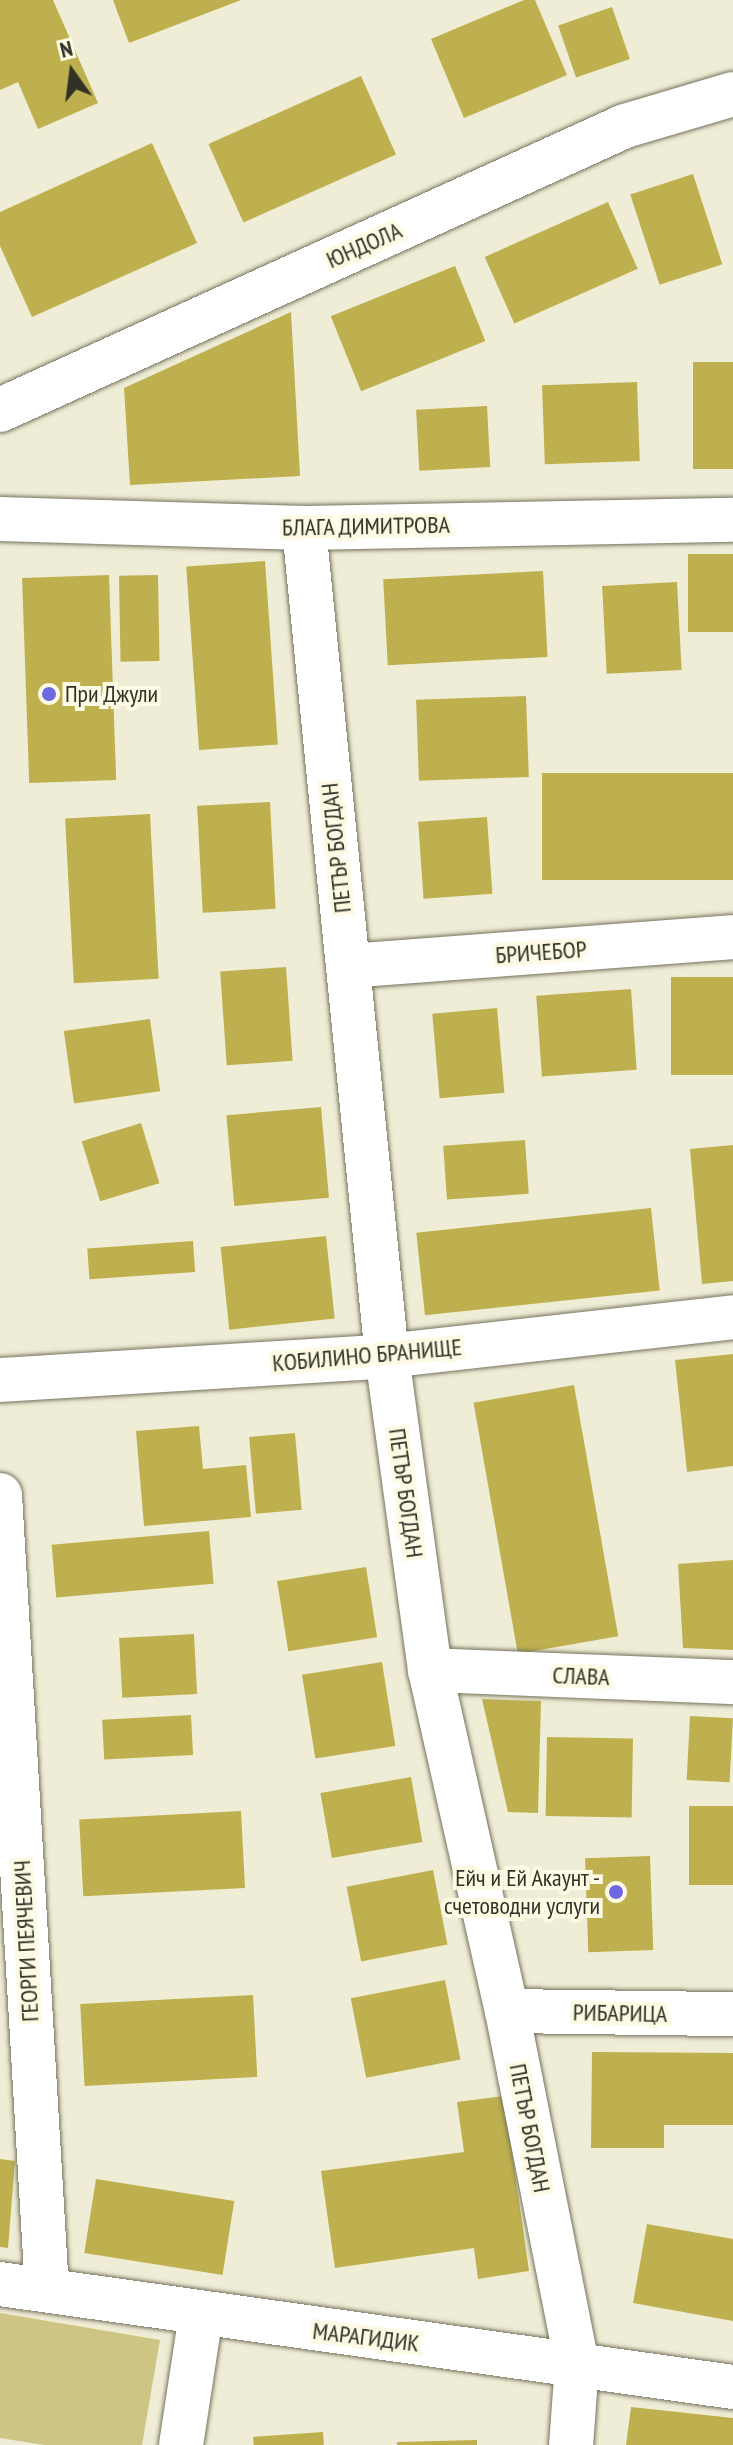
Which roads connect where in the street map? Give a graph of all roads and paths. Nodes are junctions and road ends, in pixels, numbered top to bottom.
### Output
1 (733, 94) edge
2 (0, 410) edge
3 (0, 519) edge
4 (733, 520) edge
5 (304, 528) junction
6 (733, 937) edge
7 (348, 966) junction
8 (733, 1317) edge
9 (387, 1356) junction
10 (0, 1380) edge
11 (0, 1495) edge
12 (430, 1670) junction
13 (733, 1682) edge
14 (507, 2011) junction
15 (733, 2014) edge
16 (0, 2284) edge
17 (47, 2290) junction
18 (201, 2315) junction
19 (577, 2364) junction
20 (733, 2387) edge
21 (181, 2445) edge
22 (571, 2445) edge

1 - 2 street, ЮНДОЛА
3 - 5 street, БЛАГА ДИМИТРОВА
4 - 5 street, БЛАГА ДИМИТРОВА
5 - 7 street, ПЕТЪР БОГДАН
6 - 7 street, БРИЧЕБОР
7 - 9 street, ПЕТЪР БОГДАН
8 - 9 street, КОБИЛИНО БРАНИЩЕ
9 - 10 street, КОБИЛИНО БРАНИЩЕ
9 - 12 street, ПЕТЪР БОГДАН
11 - 17 street, ГЕОРГИ ПЕЯЧЕВИЧ
12 - 13 street, СЛАВА
12 - 14 street, ПЕТЪР БОГДАН
14 - 15 street, РИБАРИЦА
14 - 19 street, ПЕТЪР БОГДАН
16 - 17 street, МАРАГИДИК
17 - 18 street, МАРАГИДИК
18 - 19 street, МАРАГИДИК
18 - 21 street
19 - 20 street, МАРАГИДИК
19 - 22 street, ПЕТЪР БОГДАН

